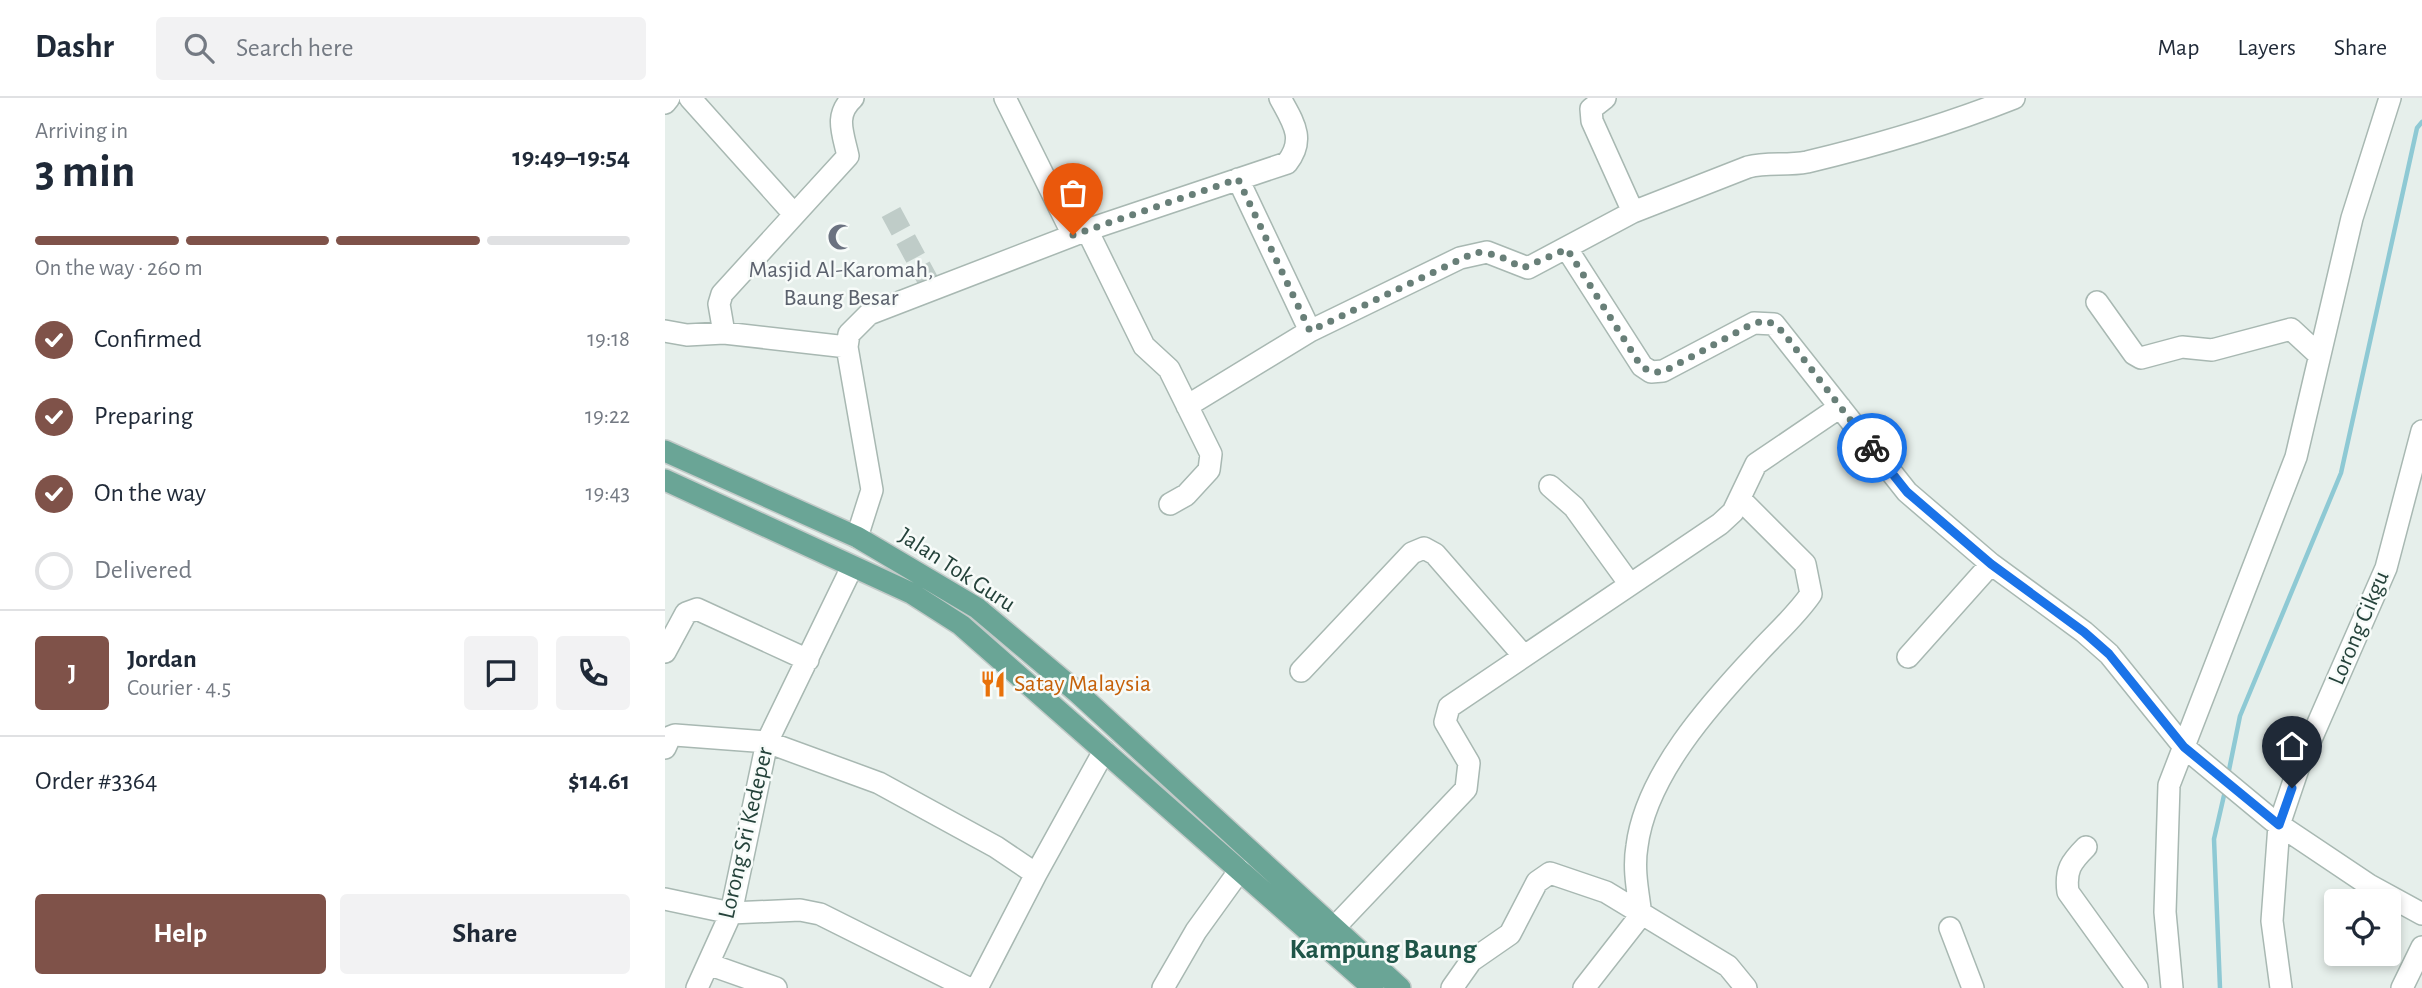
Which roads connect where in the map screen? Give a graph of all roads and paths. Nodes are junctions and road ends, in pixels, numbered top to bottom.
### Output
1 (669, 98) edge
2 (690, 98) edge
3 (853, 98) edge
4 (1005, 98) edge
5 (1280, 98) edge
6 (1605, 98) edge
7 (2014, 98) edge
8 (2390, 98) edge
9 (665, 103) edge
10 (1238, 179) junction
11 (1633, 212) junction
12 (793, 213) junction
13 (1080, 232) junction
14 (1567, 249) junction
15 (2097, 302) dead end
16 (665, 331) edge
17 (1310, 331) junction
18 (724, 333) junction
19 (846, 347) junction
20 (2318, 354) junction
21 (1187, 406) junction
22 (1840, 407) junction
23 (2422, 430) edge
24 (665, 451) edge
25 (665, 480) edge
26 (1550, 486) dead end
27 (1740, 499) junction
28 (1170, 504) dead end
29 (857, 537) junction
30 (1991, 564) junction
31 (852, 566) junction
32 (1629, 583) junction
33 (665, 652) edge
34 (1523, 655) junction
35 (1908, 657) dead end
36 (808, 660) junction
37 (1301, 671) dead end
38 (767, 742) junction
39 (665, 748) edge
40 (1104, 751) junction
41 (2188, 751) junction
42 (2276, 822) junction
43 (2087, 847) dead end
44 (1240, 870) junction
45 (1036, 874) junction
46 (665, 899) edge
47 (731, 913) junction
48 (2421, 913) edge
49 (1641, 915) junction
50 (1949, 928) dead end
51 (1333, 929) junction
52 (2422, 947) edge
53 (708, 964) junction
54 (2168, 985) edge
55 (697, 988) edge
56 (776, 988) edge
57 (968, 988) edge
58 (977, 988) edge
59 (1163, 988) edge
60 (1373, 988) edge
61 (1400, 988) edge
62 (1452, 988) edge
63 (1584, 988) edge
64 (1746, 988) edge
65 (1973, 988) edge
66 (2137, 988) edge
67 (2281, 988) edge
68 (2402, 988) edge

1 - 9 street
2 - 12 street
3 - 12 street
4 - 13 street
5 - 10 street
6 - 11 street
7 - 11 street
8 - 20 street
10 - 13 street
10 - 17 street
11 - 14 street
12 - 18 street
13 - 19 street
13 - 21 street
14 - 17 street
14 - 22 street
15 - 20 street
16 - 18 street
17 - 21 street
18 - 19 street
19 - 29 street
20 - 41 street
21 - 28 street
22 - 27 street
22 - 30 street
23 - 42 street, Lorong Cikgu
24 - 29 main road, Jalan Tok Guru
25 - 31 main road, Jalan Tok Guru
26 - 32 street
27 - 32 street
27 - 49 street
29 - 51 main road, Jalan Tok Guru
30 - 35 street
30 - 41 street
31 - 36 street, Lorong Sri Kedeper
31 - 40 main road, Jalan Tok Guru
32 - 34 street
33 - 36 street
34 - 37 street
34 - 51 street
36 - 38 street, Lorong Sri Kedeper
38 - 39 street
38 - 45 street
38 - 47 street, Lorong Sri Kedeper
40 - 44 main road, Jalan Tok Guru
40 - 45 street
41 - 42 street
41 - 54 street
42 - 48 street
42 - 67 street, Lorong Cikgu
43 - 66 street
44 - 59 street
44 - 60 main road, Jalan Tok Guru
45 - 58 street
46 - 47 street
47 - 53 street, Lorong Sri Kedeper
47 - 57 street
49 - 62 street
49 - 63 street
49 - 64 street
50 - 65 street
51 - 61 main road, Jalan Tok Guru
52 - 68 street
53 - 55 street, Lorong Sri Kedeper
53 - 56 street

